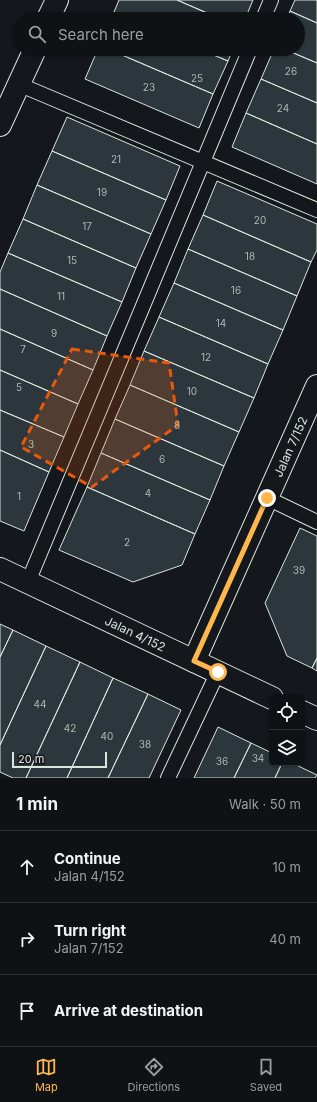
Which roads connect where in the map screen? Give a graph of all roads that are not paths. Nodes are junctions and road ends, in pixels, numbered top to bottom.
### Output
1 (57, 0) edge
2 (271, 0) edge
3 (51, 12) edge
4 (266, 12) edge
5 (32, 56) edge
6 (247, 56) edge
7 (18, 84) junction
8 (0, 125) edge
9 (203, 162) junction
10 (317, 210) edge
11 (317, 386) edge
12 (267, 498) junction
13 (317, 522) edge
14 (0, 569) edge
15 (28, 582) junction
16 (194, 661) junction
17 (218, 672) junction
18 (269, 697) edge
19 (305, 713) edge
20 (317, 719) edge
21 (168, 778) edge

1 - 3 street
2 - 4 lane
5 - 7 street
6 - 9 lane
7 - 8 street
7 - 9 lane
9 - 10 lane
9 - 15 lane
11 - 12 street, Jalan 7/152
12 - 13 lane
12 - 16 street, Jalan 7/152
14 - 15 street, Jalan 4/152
15 - 16 street, Jalan 4/152
16 - 17 street, Jalan 4/152
17 - 18 street, Jalan 4/152
17 - 21 lane
19 - 20 street

